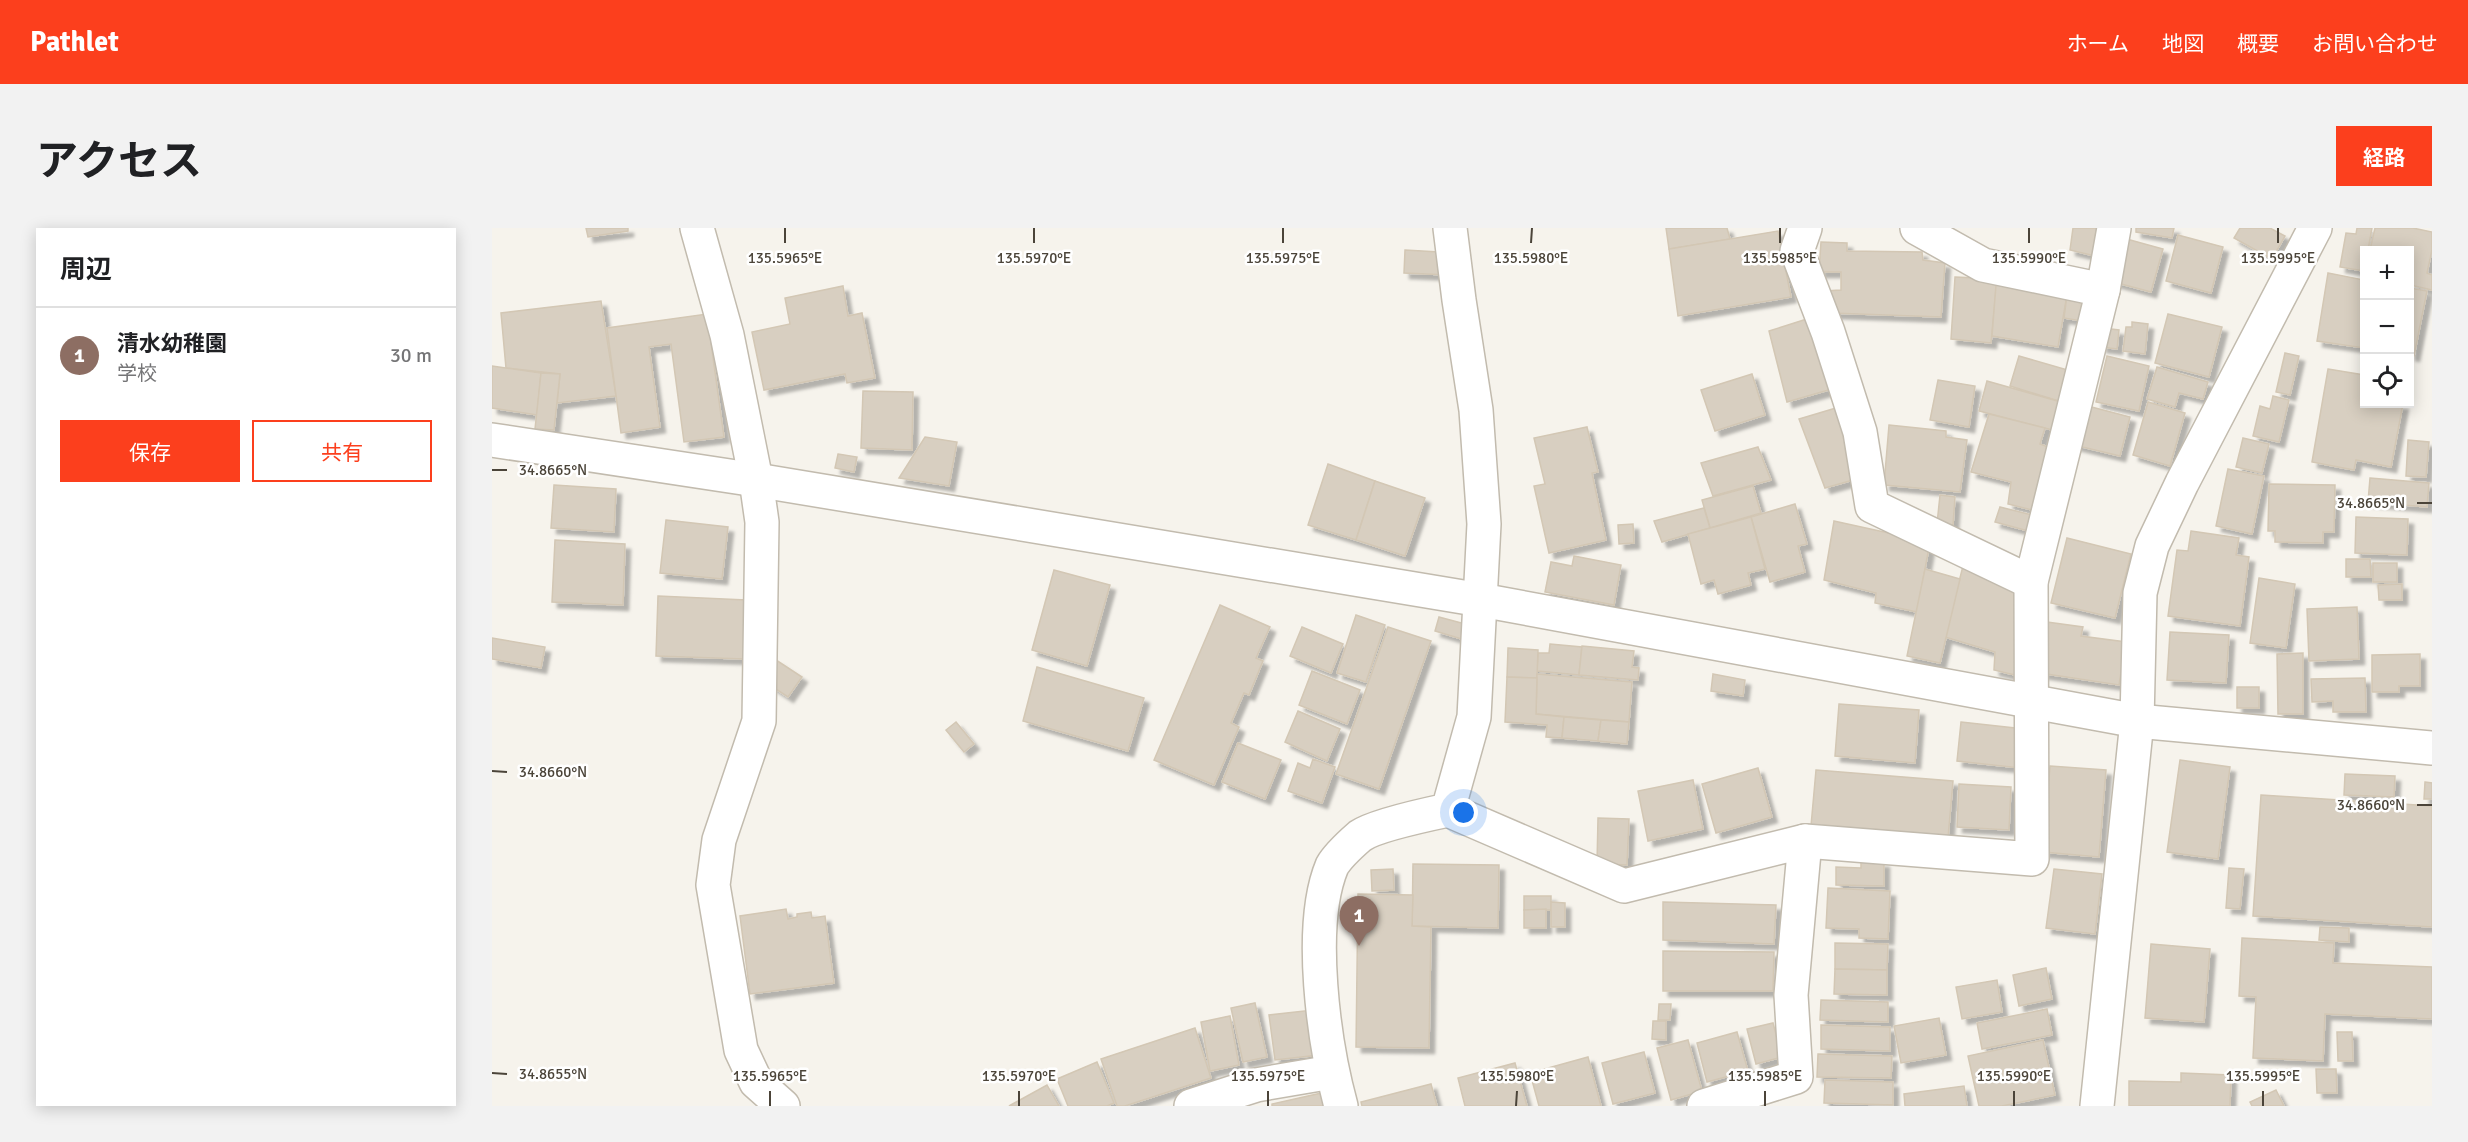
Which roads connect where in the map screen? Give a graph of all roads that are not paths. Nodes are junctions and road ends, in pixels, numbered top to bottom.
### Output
1 (697, 228) edge
2 (1450, 228) edge
3 (1805, 228) edge
4 (1917, 228) edge
5 (2114, 228) edge
6 (2315, 228) edge
7 (2103, 290) junction
8 (492, 440) edge
9 (756, 480) junction
10 (2031, 582) junction
11 (1481, 600) junction
12 (2033, 703) junction
13 (2137, 720) junction
14 (2432, 748) edge
15 (1448, 810) junction
16 (1805, 842) junction
17 (1332, 1072) junction
18 (783, 1106) edge
19 (1191, 1106) edge
20 (1341, 1106) edge
21 (1704, 1106) edge
22 (2097, 1106) edge

1 - 9 street
2 - 11 street
3 - 10 street
4 - 7 street
5 - 7 street
6 - 13 street
7 - 10 street
8 - 9 street
9 - 11 street
9 - 18 street
10 - 12 street
11 - 12 street
11 - 15 street
12 - 13 street
12 - 16 street
13 - 14 street
13 - 22 street
15 - 16 street
15 - 17 street
16 - 21 street
17 - 19 street
17 - 20 street

